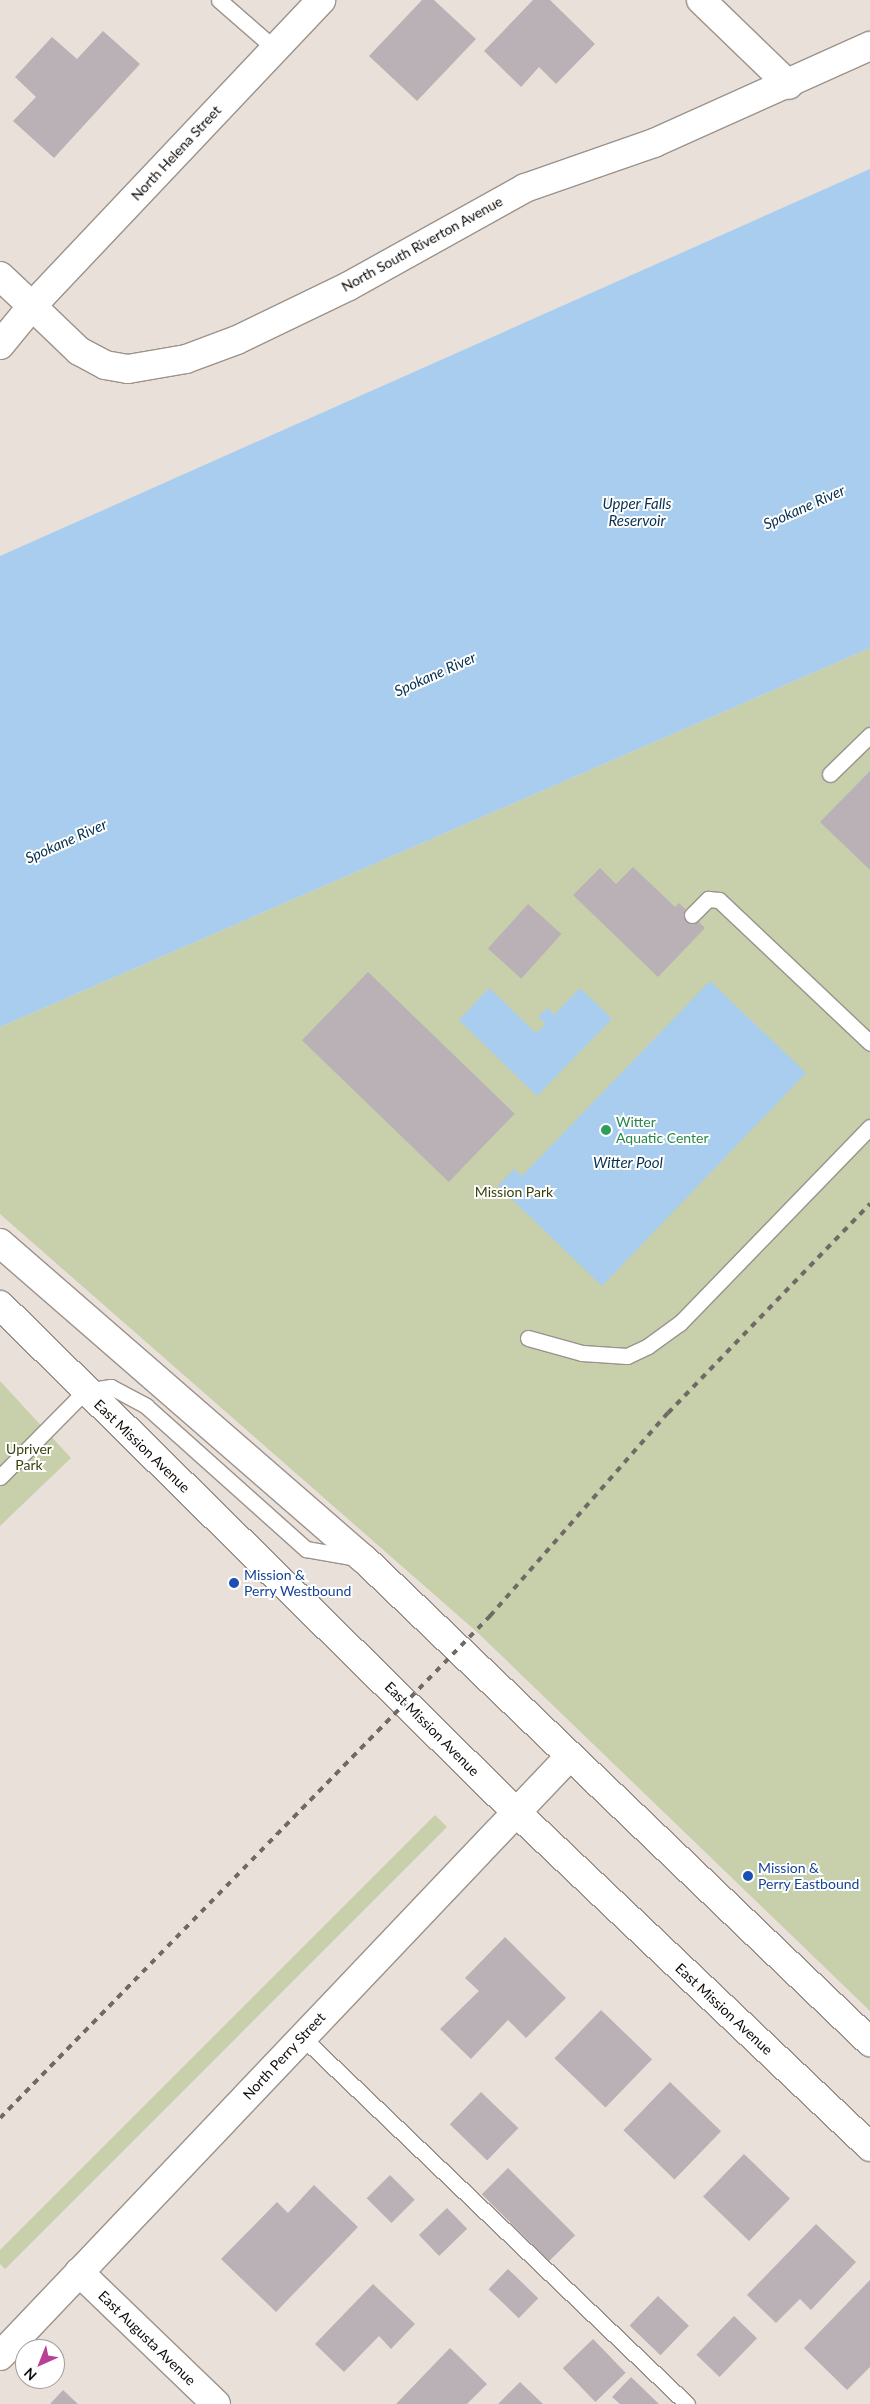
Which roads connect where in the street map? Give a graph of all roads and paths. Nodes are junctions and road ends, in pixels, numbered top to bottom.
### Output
1 (219, 0) edge
2 (321, 0) edge
3 (701, 0) edge
4 (870, 46) edge
5 (274, 48) junction
6 (789, 85) junction
7 (0, 276) edge
8 (32, 306) junction
9 (0, 345) edge
10 (870, 736) edge
11 (830, 774) dead end
12 (692, 915) dead end
13 (870, 1043) edge
14 (870, 1127) edge
15 (0, 1243) edge
16 (0, 1305) edge
17 (528, 1338) dead end
18 (85, 1390) junction
19 (0, 1477) edge
20 (364, 1559) junction
21 (568, 1756) junction
22 (515, 1811) junction
23 (302, 2036) junction
24 (870, 2042) edge
25 (870, 2147) edge
26 (79, 2272) junction
27 (0, 2356) edge
28 (216, 2404) edge
29 (687, 2404) edge

1 - 5 lane
2 - 5 main road, North Helena Street
3 - 6 main road
4 - 6 main road, North South Riverton Avenue
5 - 8 main road, North Helena Street
6 - 8 main road, North South Riverton Avenue
7 - 8 main road, North South Riverton Avenue
8 - 9 main road
10 - 11 lane
12 - 13 lane
14 - 17 lane
15 - 20 main road
16 - 18 main road, East Mission Avenue
18 - 19 lane
18 - 20 lane
18 - 22 main road, East Mission Avenue
20 - 21 main road
21 - 22 main road, North Perry Street
21 - 24 main road
22 - 23 main road, North Perry Street
22 - 25 main road, East Mission Avenue
23 - 26 main road, North Perry Street
23 - 29 lane
26 - 27 main road, North Perry Street
26 - 28 main road, East Augusta Avenue

